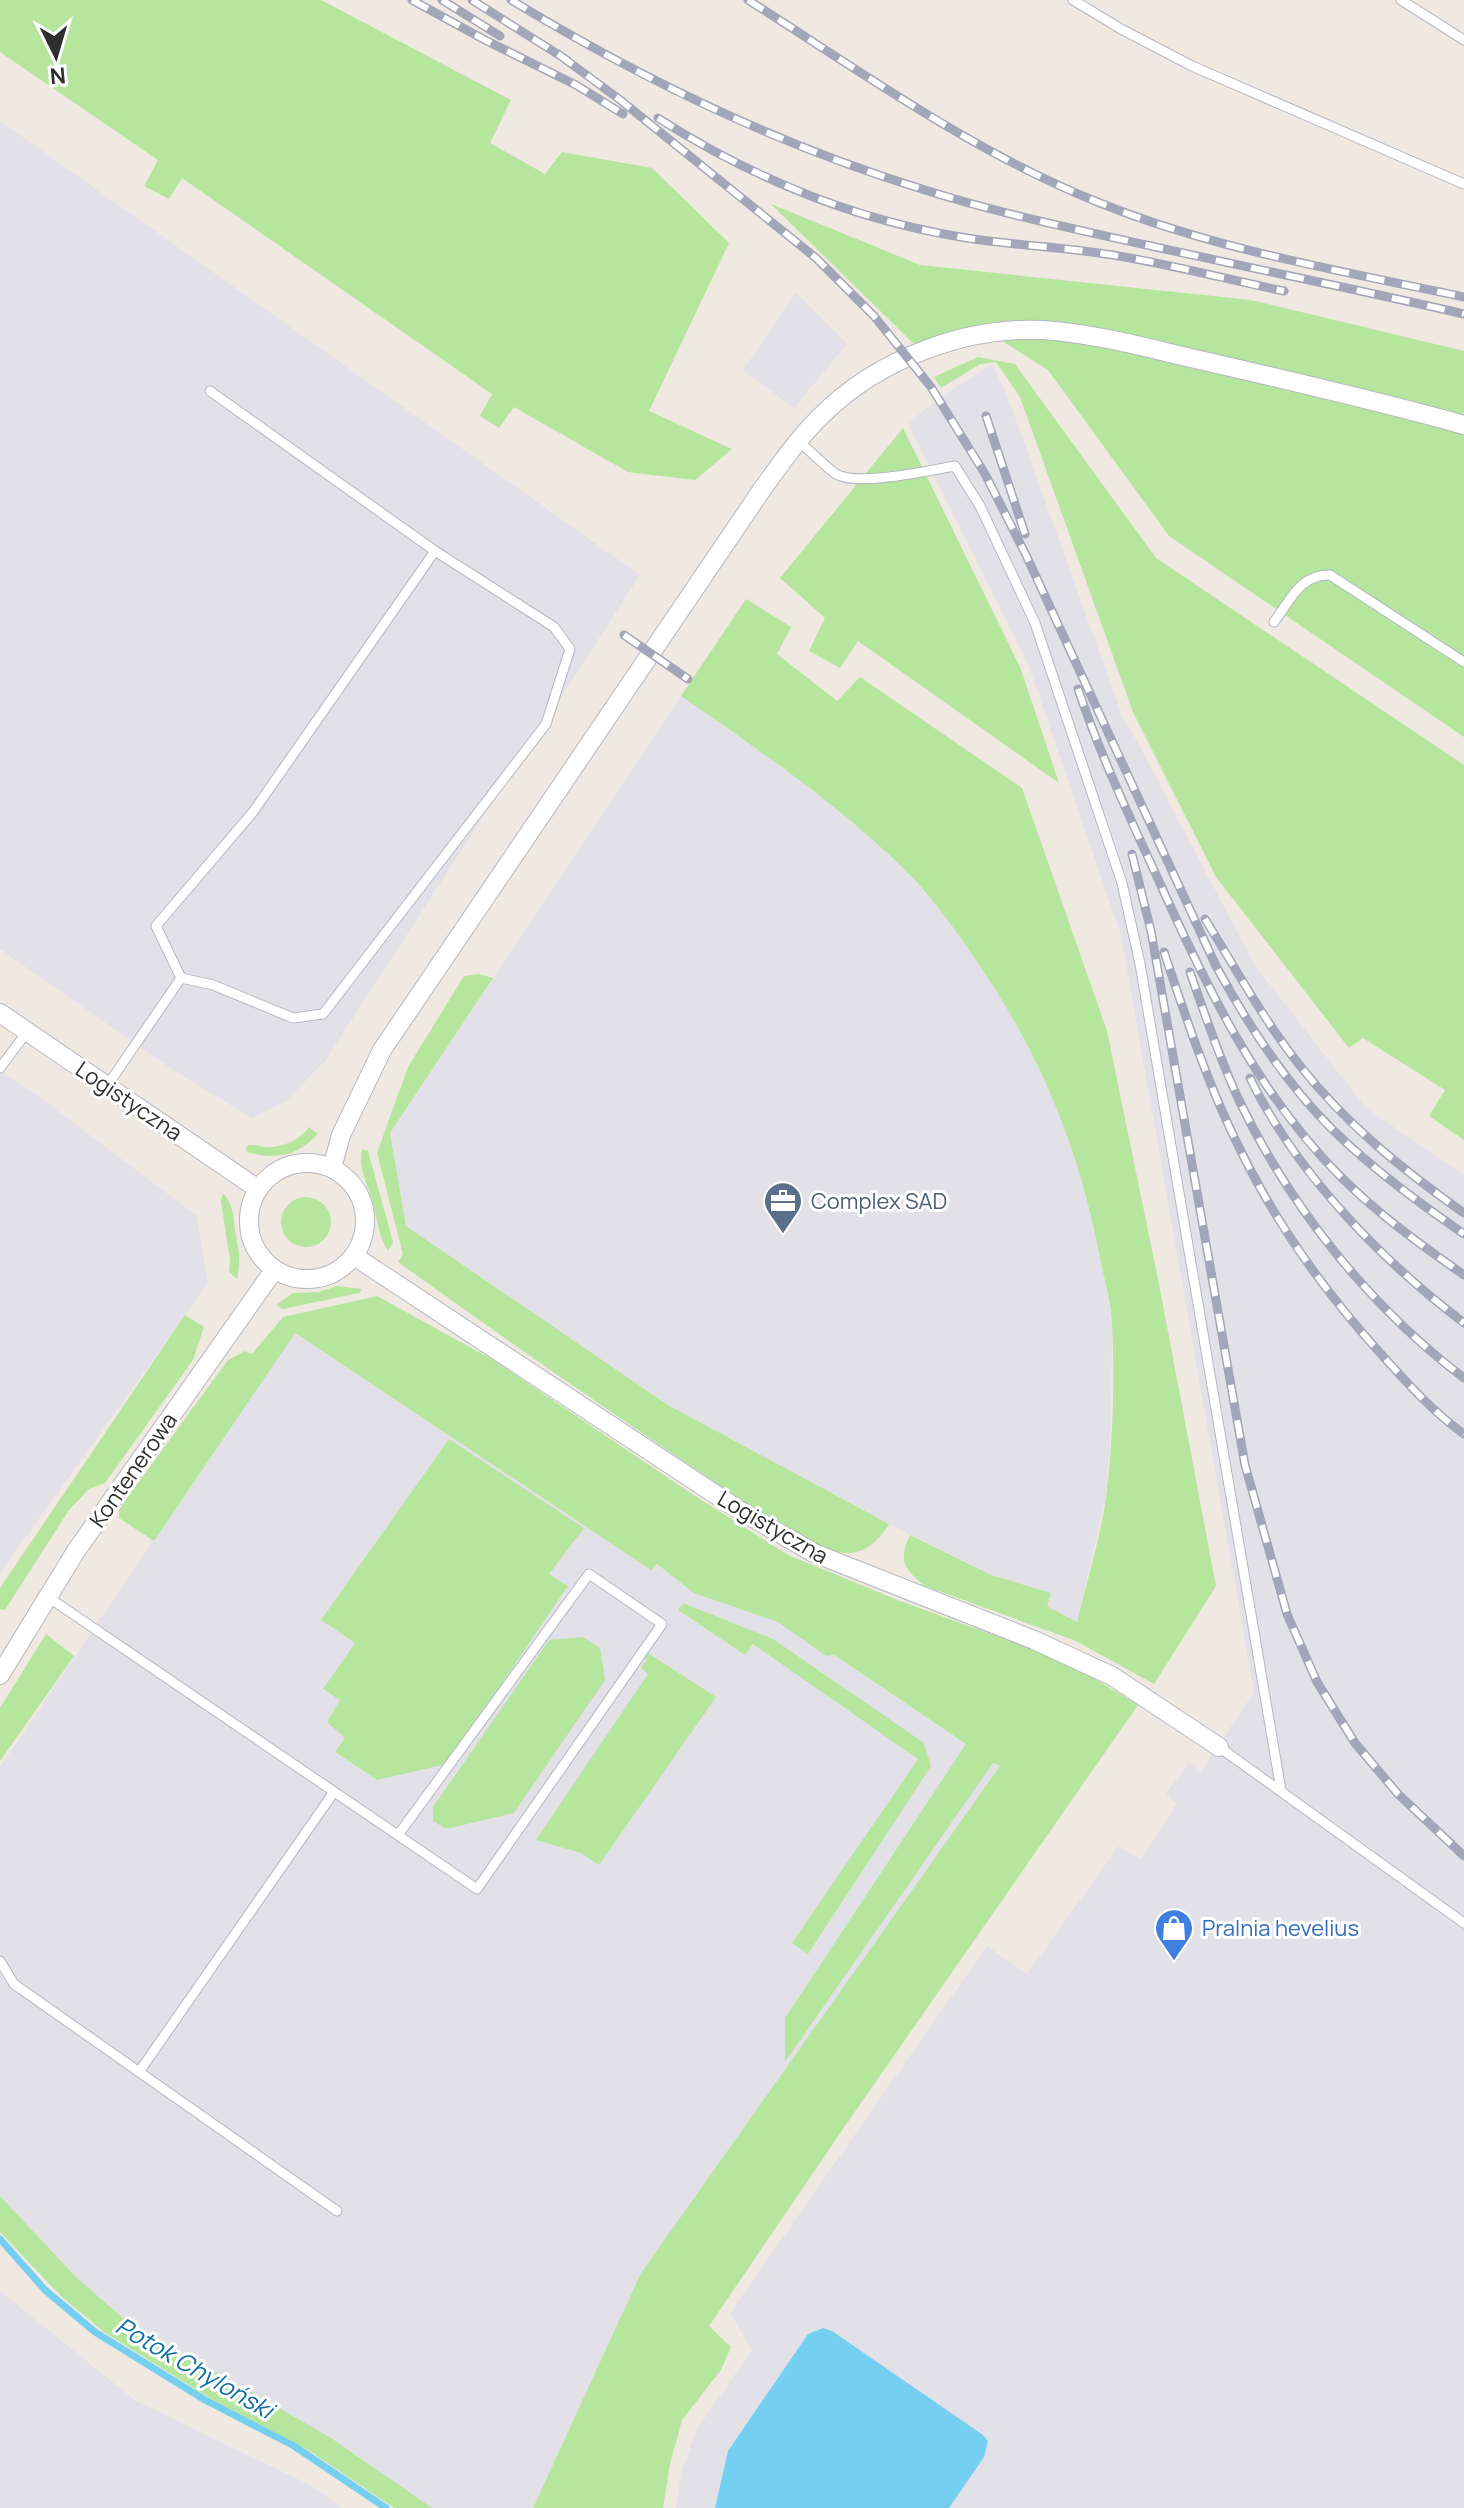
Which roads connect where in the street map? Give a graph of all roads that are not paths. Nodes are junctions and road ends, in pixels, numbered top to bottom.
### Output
1 (1073, 0) edge
2 (1401, 0) edge
3 (1464, 40) edge
4 (1464, 184) edge
5 (210, 391) dead end
6 (1464, 425) edge
7 (798, 441) junction
8 (435, 551) junction
9 (1274, 622) dead end
10 (1464, 662) edge
11 (181, 978) junction
12 (0, 1013) edge
13 (27, 1032) junction
14 (0, 1068) edge
15 (107, 1086) junction
16 (332, 1168) junction
17 (258, 1189) junction
18 (354, 1256) junction
19 (274, 1270) junction
20 (48, 1597) junction
21 (0, 1675) edge
22 (1219, 1747) joint
23 (1281, 1790) junction
24 (334, 1792) junction
25 (398, 1835) junction
26 (1464, 1923) edge
27 (0, 1961) edge
28 (139, 2072) junction
29 (337, 2211) dead end

1 - 4 lane
2 - 3 lane
5 - 8 lane
6 - 7 street
7 - 16 street
7 - 23 lane
8 - 11 lane
8 - 11 lane
9 - 10 lane
11 - 15 lane
12 - 13 street, Logistyczna
13 - 14 lane
13 - 15 street, Logistyczna
15 - 17 street, Logistyczna
16 - 17 street
16 - 18 street
17 - 19 street
18 - 19 street
18 - 22 street, Logistyczna
19 - 20 street, Kontenerowa
20 - 21 street, Kontenerowa
20 - 24 lane
22 - 23 lane
23 - 26 lane
24 - 25 lane
24 - 28 lane
25 - 25 lane
27 - 28 lane
28 - 29 lane

